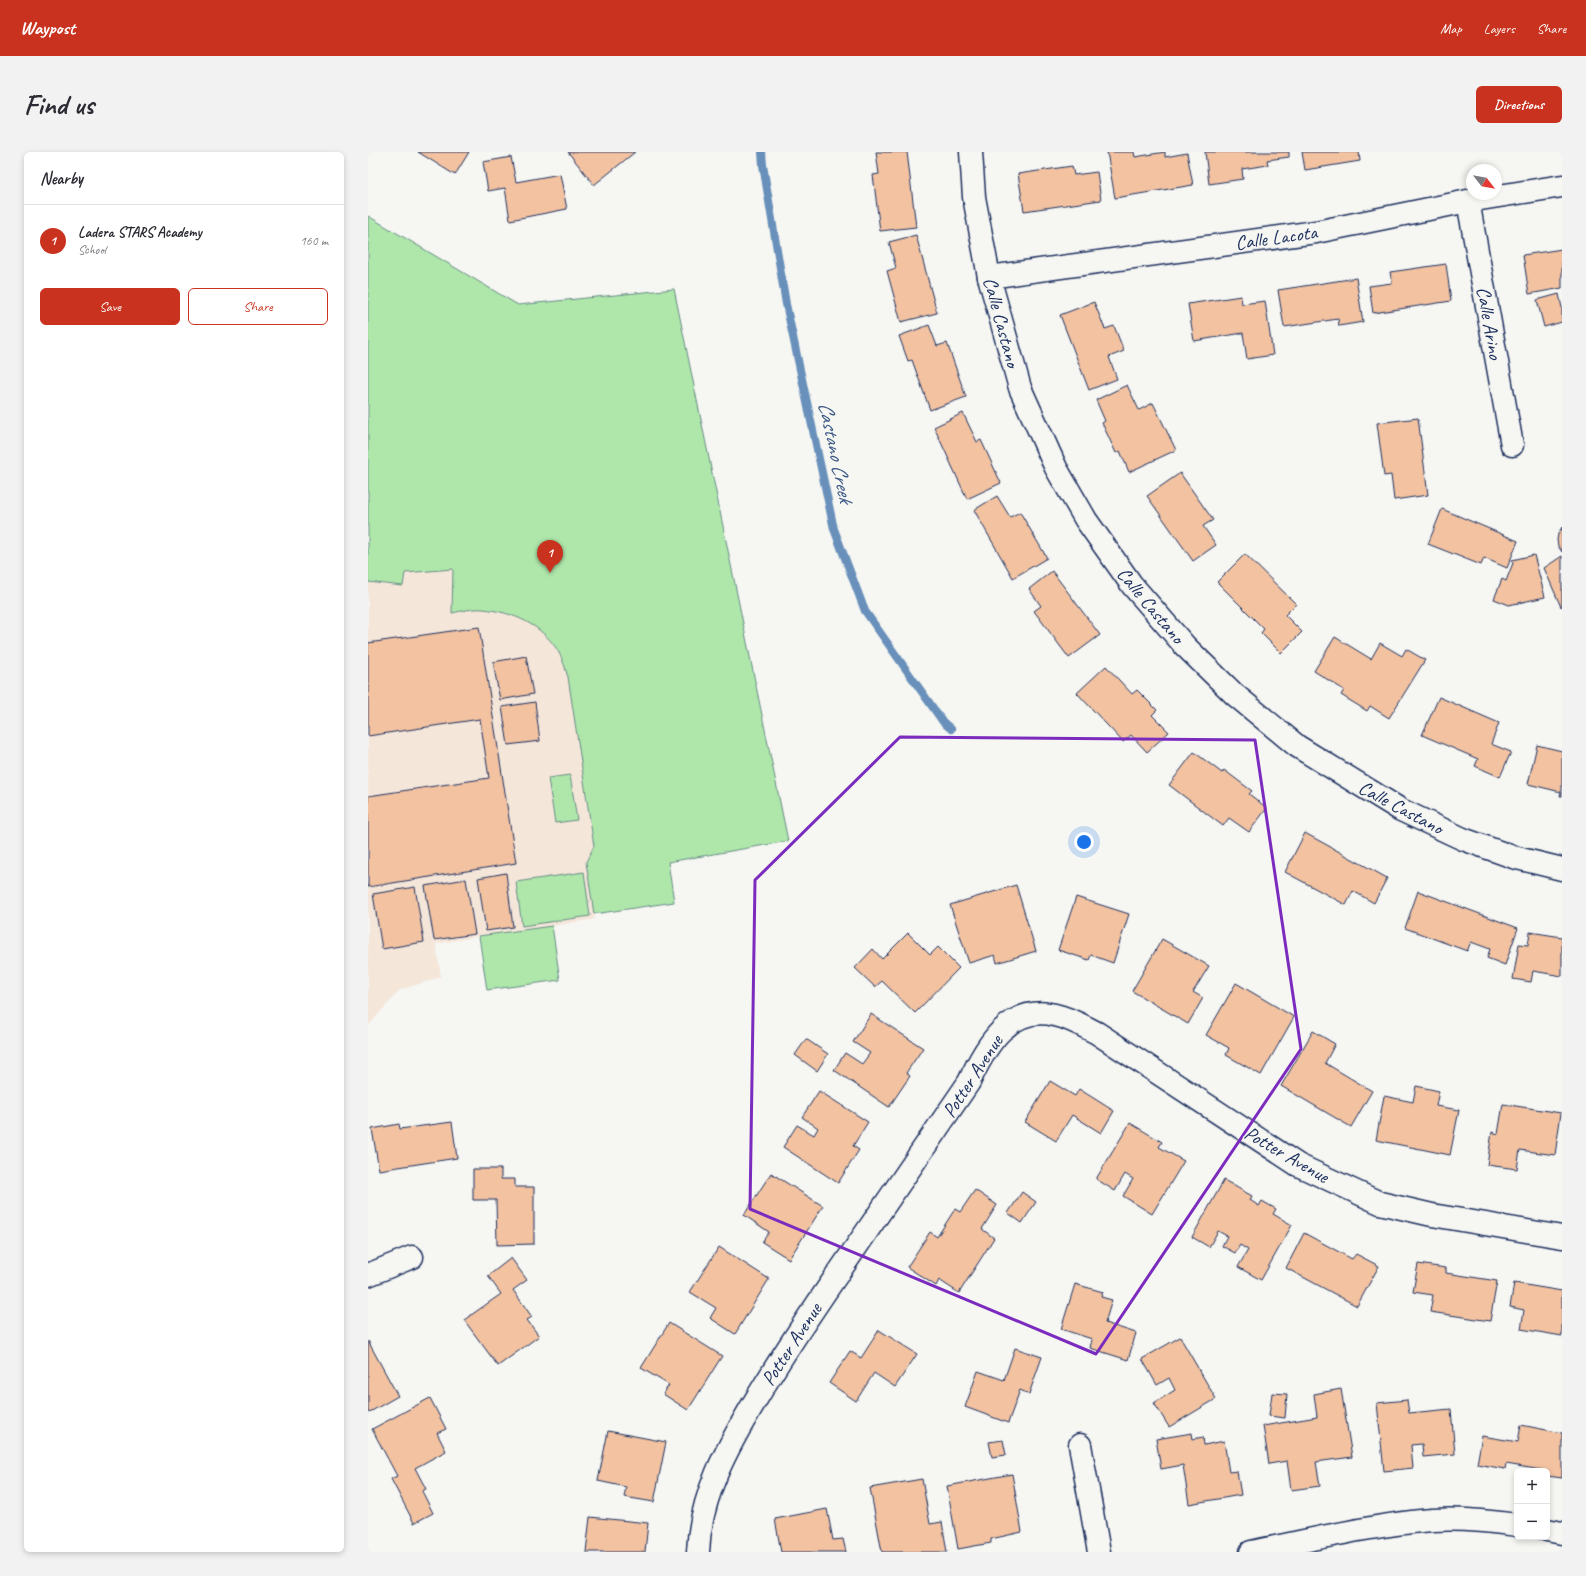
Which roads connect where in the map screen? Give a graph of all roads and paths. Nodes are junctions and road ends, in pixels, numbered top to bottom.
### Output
1 (971, 152) edge
2 (1562, 186) edge
3 (1468, 201) junction
4 (988, 277) junction
5 (1512, 445) dead end
6 (1562, 869) edge
7 (1562, 1237) edge
8 (412, 1257) dead end
9 (368, 1275) edge
10 (1080, 1445) dead end
11 (1514, 1525) edge
12 (1550, 1531) edge
13 (1562, 1533) edge
14 (698, 1552) edge
15 (1099, 1552) edge
16 (1252, 1552) edge

1 - 4 street, Calle Castano
2 - 3 street, Calle Lacota
3 - 4 street, Calle Lacota
3 - 5 street, Calle Arino
4 - 6 street, Calle Castano
7 - 14 street, Potter Avenue
8 - 9 street
10 - 15 street
11 - 16 street
12 - 13 street

